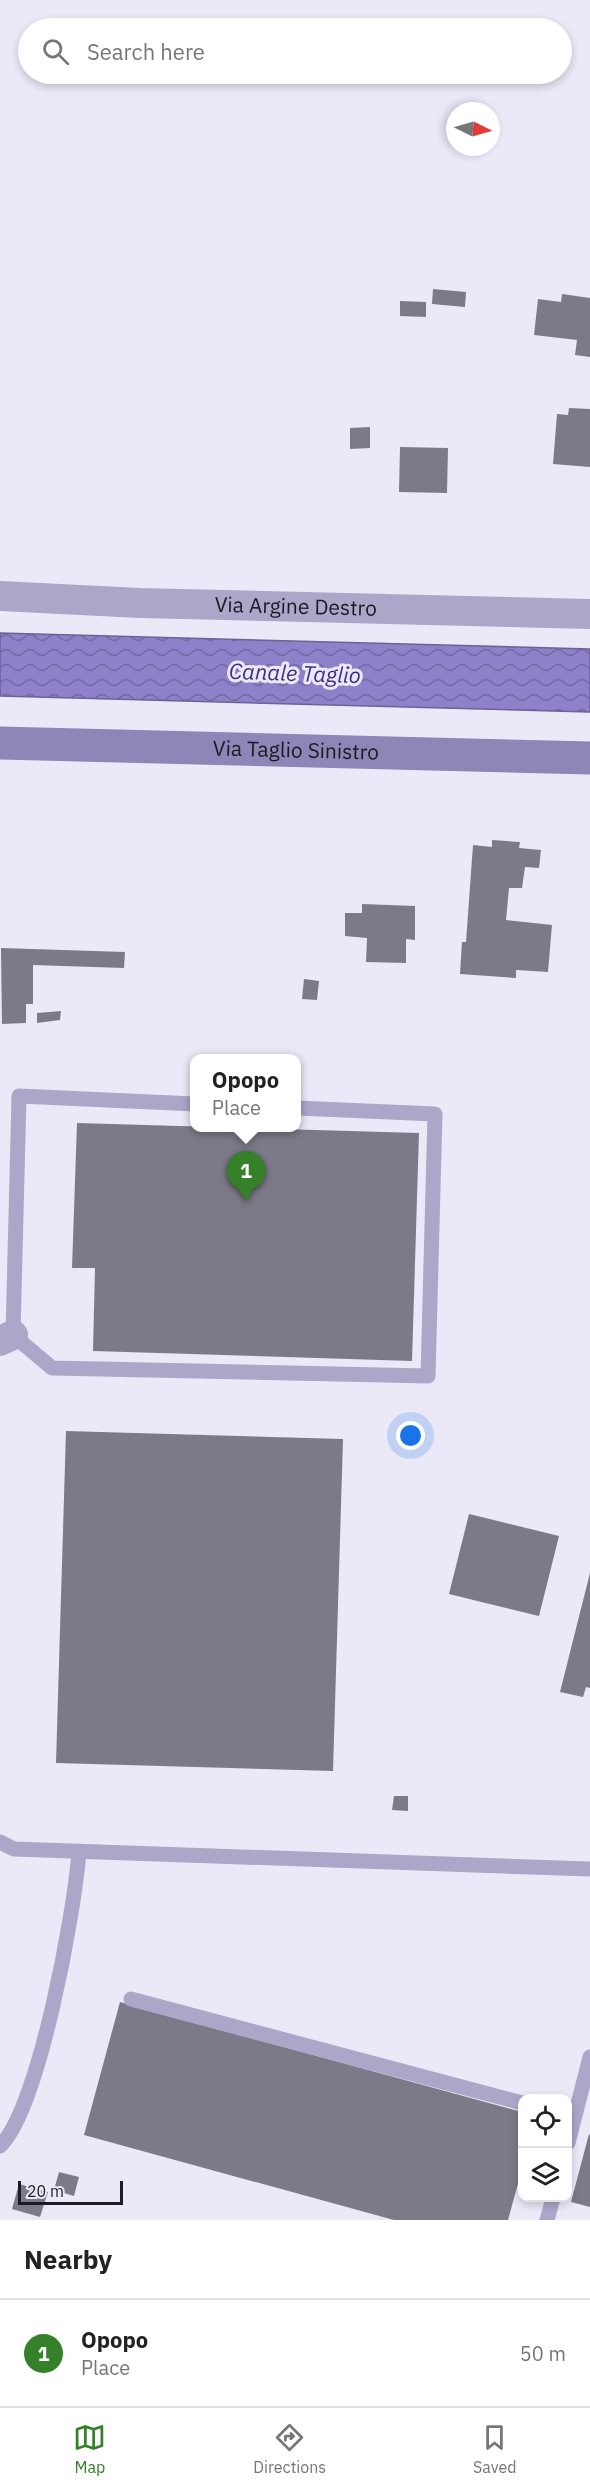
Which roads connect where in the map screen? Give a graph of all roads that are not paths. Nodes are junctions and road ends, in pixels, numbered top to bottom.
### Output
1 (0, 596) edge
2 (590, 614) edge
3 (0, 743) edge
4 (590, 758) edge
5 (190, 1104) edge
6 (301, 1108) edge
7 (6, 1338) edge
8 (0, 1842) edge
9 (79, 1851) junction
10 (590, 1869) edge
11 (131, 1999) dead end
12 (590, 2057) edge
13 (518, 2102) edge
14 (572, 2113) edge
15 (0, 2146) edge
16 (552, 2202) edge
17 (548, 2220) edge

1 - 2 street, Via Argine Destro
3 - 4 main road, Via Taglio Sinistro
5 - 7 lane
6 - 7 lane
8 - 9 lane
9 - 10 lane
9 - 15 lane
11 - 13 lane
12 - 14 lane
16 - 17 lane

